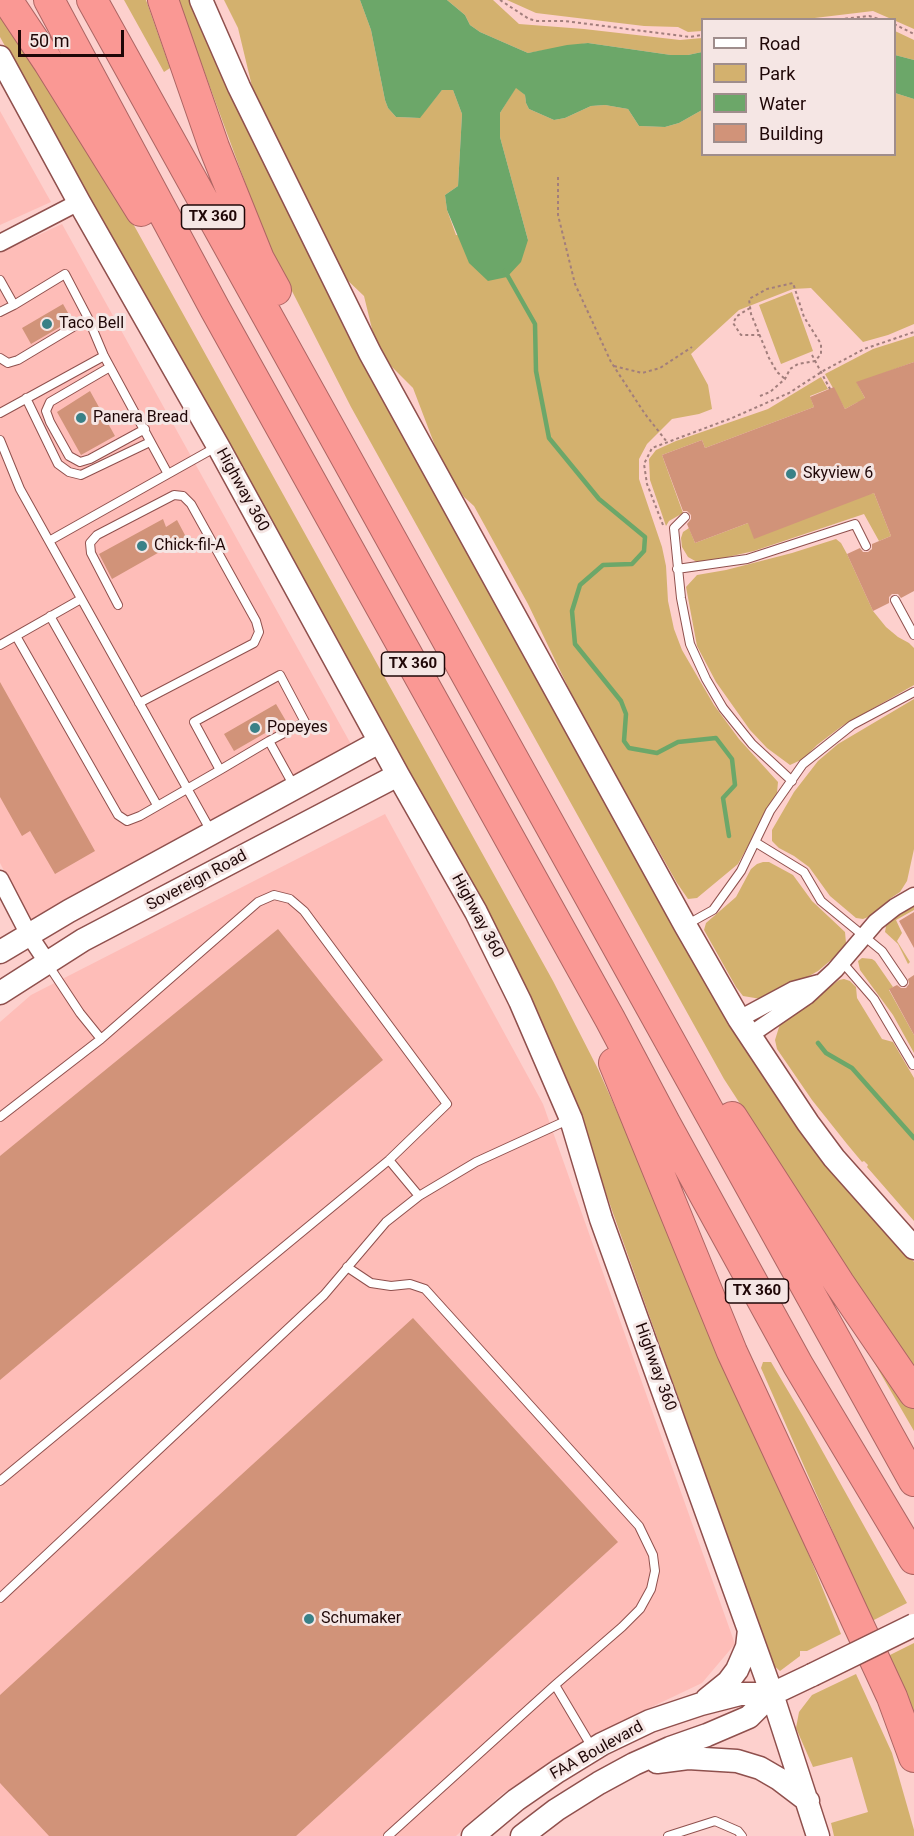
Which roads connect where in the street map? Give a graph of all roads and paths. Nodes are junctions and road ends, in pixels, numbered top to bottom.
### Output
1 (7, 0) edge
2 (49, 0) edge
3 (92, 0) edge
4 (163, 0) edge
5 (201, 0) edge
6 (500, 0) edge
7 (851, 18) edge
8 (876, 18) edge
9 (896, 25) edge
10 (914, 34) edge
11 (701, 36) edge
12 (0, 57) edge
13 (558, 177) dead end
14 (79, 202) junction
15 (0, 243) edge
16 (0, 280) edge
17 (14, 305) junction
18 (750, 308) junction
19 (215, 309) junction
20 (0, 312) edge
21 (88, 318) junction
22 (914, 332) edge
23 (760, 335) junction
24 (692, 347) dead end
25 (812, 355) dead end
26 (104, 356) junction
27 (0, 358) edge
28 (815, 361) junction
29 (614, 366) junction
30 (110, 367) junction
31 (821, 372) junction
32 (785, 379) junction
33 (830, 389) dead end
34 (760, 396) dead end
35 (26, 398) junction
36 (0, 413) edge
37 (145, 429) junction
38 (333, 434) junction
39 (0, 440) edge
40 (150, 442) junction
41 (667, 442) junction
42 (218, 446) junction
43 (168, 474) junction
44 (685, 517) dead end
45 (675, 540) junction
46 (49, 541) junction
47 (866, 546) dead end
48 (677, 569) junction
49 (81, 599) junction
50 (895, 600) dead end
51 (118, 605) dead end
52 (50, 616) junction
53 (914, 635) edge
54 (16, 636) junction
55 (0, 645) edge
56 (914, 693) edge
57 (139, 703) junction
58 (269, 741) junction
59 (379, 742) junction
60 (220, 770) junction
61 (398, 775) junction
62 (792, 781) junction
63 (187, 788) junction
64 (295, 788) junction
65 (157, 805) junction
66 (212, 833) junction
67 (755, 842) junction
68 (0, 879) edge
69 (914, 896) edge
70 (685, 925) junction
71 (29, 935) junction
72 (863, 936) junction
73 (0, 952) edge
74 (47, 962) junction
75 (842, 962) junction
76 (903, 982) dead end
77 (0, 993) edge
78 (610, 1018) junction
79 (744, 1027) junction
80 (101, 1039) junction
81 (679, 1061) junction
82 (913, 1065) edge
83 (0, 1118) edge
84 (571, 1119) junction
85 (389, 1160) junction
86 (419, 1196) junction
87 (914, 1248) edge
88 (347, 1267) junction
89 (914, 1393) edge
90 (0, 1481) edge
91 (914, 1481) edge
92 (914, 1559) edge
93 (0, 1598) edge
94 (914, 1624) edge
95 (749, 1629) junction
96 (555, 1685) junction
97 (772, 1694) junction
98 (701, 1704) junction
99 (594, 1750) junction
100 (914, 1757) edge
101 (634, 1764) junction
102 (808, 1801) junction
103 (388, 1836) edge
104 (473, 1836) edge
105 (522, 1836) edge
106 (669, 1836) edge
107 (742, 1836) edge
108 (818, 1836) edge

1 - 19 highway
2 - 19 highway, TX 360
3 - 38 highway, TX 360
4 - 38 highway
5 - 70 main road
6 - 11 path
7 - 8 path
9 - 10 path
12 - 14 main road, Highway 360
13 - 29 path
14 - 15 street
14 - 42 main road, Highway 360
16 - 17 lane
17 - 20 lane
17 - 21 lane
18 - 23 path
18 - 23 path
18 - 28 path
19 - 78 highway, TX 360
21 - 26 lane
21 - 27 lane
22 - 31 path
23 - 32 path
24 - 29 path
25 - 28 path
26 - 30 lane
26 - 35 lane
28 - 31 path
28 - 32 path
29 - 41 path
30 - 37 lane
30 - 37 lane
31 - 33 path
31 - 41 path
32 - 34 path
35 - 36 lane
35 - 40 lane
37 - 40 lane
38 - 81 highway, TX 360
39 - 46 lane
40 - 43 lane
41 - 45 path
42 - 43 lane
42 - 59 main road, Highway 360
43 - 46 lane
44 - 45 lane
45 - 48 lane
46 - 49 lane
47 - 48 lane
48 - 62 lane
49 - 52 lane
49 - 57 lane
50 - 53 lane
51 - 57 lane
52 - 54 lane
52 - 65 lane
54 - 55 lane
54 - 65 lane
56 - 62 lane
57 - 63 lane
58 - 60 lane
58 - 60 lane
58 - 64 lane
59 - 61 main road, Highway 360
59 - 64 main road, Sovereign Road
60 - 63 lane
61 - 74 main road, Sovereign Road
61 - 84 main road, Highway 360
62 - 67 lane
63 - 65 lane
63 - 66 lane
64 - 66 main road, Sovereign Road
66 - 71 main road, Sovereign Road
67 - 70 lane
67 - 72 lane
68 - 71 street
69 - 72 street
70 - 79 main road
71 - 73 main road, Sovereign Road
71 - 74 street
72 - 75 street
72 - 76 lane
74 - 77 main road, Sovereign Road
74 - 80 lane
75 - 79 street
75 - 82 lane
78 - 92 highway, TX 360
78 - 100 highway
79 - 87 main road
80 - 83 lane
80 - 85 lane
81 - 89 highway
81 - 91 highway, TX 360
84 - 86 lane
84 - 95 main road, Highway 360
85 - 86 lane
85 - 90 lane
86 - 88 lane
88 - 93 lane
88 - 96 lane
94 - 97 main road, FAA Boulevard, bridge
95 - 97 main road, Highway 360
95 - 98 main road
96 - 99 lane
96 - 103 lane
97 - 98 main road, FAA Boulevard
97 - 101 main road, FAA Boulevard
97 - 102 main road, Highway 360
98 - 99 main road, FAA Boulevard
99 - 104 main road, FAA Boulevard
101 - 102 main road
101 - 105 main road, FAA Boulevard
102 - 108 main road, Highway 360
106 - 107 lane

